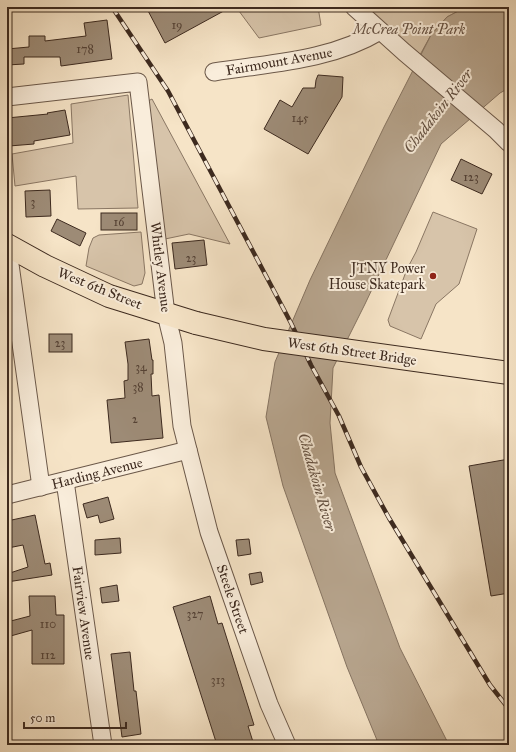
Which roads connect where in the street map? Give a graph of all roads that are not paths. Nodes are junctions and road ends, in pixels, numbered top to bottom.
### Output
1 (354, 7) edge
2 (380, 31) junction
3 (214, 72) dead end
4 (7, 97) edge
5 (509, 144) edge
6 (7, 245) edge
7 (166, 314) junction
8 (196, 323) joint
9 (509, 373) edge
10 (188, 450) junction
11 (65, 481) junction
12 (41, 487) junction
13 (7, 495) edge
14 (102, 745) edge
15 (287, 745) edge

1 - 2 street
2 - 3 street, Fairmount Avenue
2 - 5 street
4 - 7 street, Whitley Avenue
6 - 7 main road, West 6th Street
6 - 12 street
7 - 8 main road, West 6th Street
7 - 10 street, Whitley Avenue
8 - 9 main road, West 6th Street Bridge, bridge
10 - 11 street, Harding Avenue
10 - 15 street, Steele Street
11 - 12 street, Harding Avenue
11 - 14 street, Fairview Avenue
12 - 13 street, Harding Avenue

